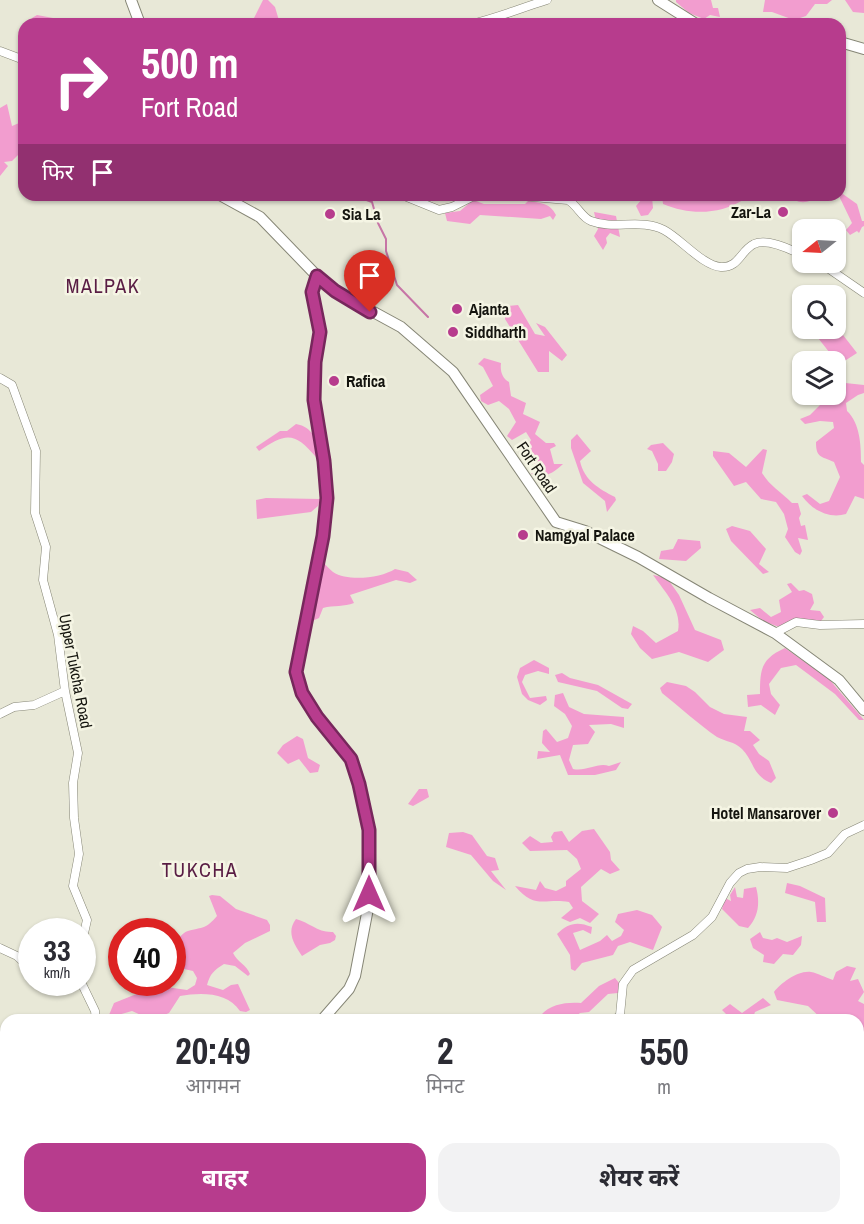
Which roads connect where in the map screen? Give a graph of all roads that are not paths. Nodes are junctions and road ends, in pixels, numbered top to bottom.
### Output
1 (131, 0) edge
2 (547, 0) edge
3 (658, 0) edge
4 (138, 18) edge
5 (494, 18) edge
6 (686, 18) edge
7 (846, 44) edge
8 (864, 49) edge
9 (0, 51) edge
10 (18, 58) edge
11 (231, 201) edge
12 (417, 201) edge
13 (464, 201) edge
14 (570, 201) edge
15 (792, 252) edge
16 (835, 273) edge
17 (317, 276) junction
18 (864, 293) edge
19 (0, 378) edge
20 (864, 624) edge
21 (775, 633) junction
22 (65, 691) junction
23 (864, 710) edge
24 (0, 714) edge
25 (864, 825) edge
26 (86, 918) edge
27 (0, 948) edge
28 (18, 958) edge
29 (88, 996) edge
30 (95, 1014) edge
31 (327, 1014) edge
32 (620, 1014) edge

1 - 4 street
2 - 5 street
3 - 6 street
7 - 8 street
9 - 10 street
11 - 17 street, Fort Road
12 - 13 street
14 - 15 street
16 - 18 street
17 - 21 street, Fort Road
17 - 31 street
19 - 22 street, Upper Tukcha Road
20 - 21 street
21 - 23 street, Fort Road
22 - 24 street
22 - 26 street, Upper Tukcha Road
25 - 32 street
27 - 28 street
29 - 30 street

